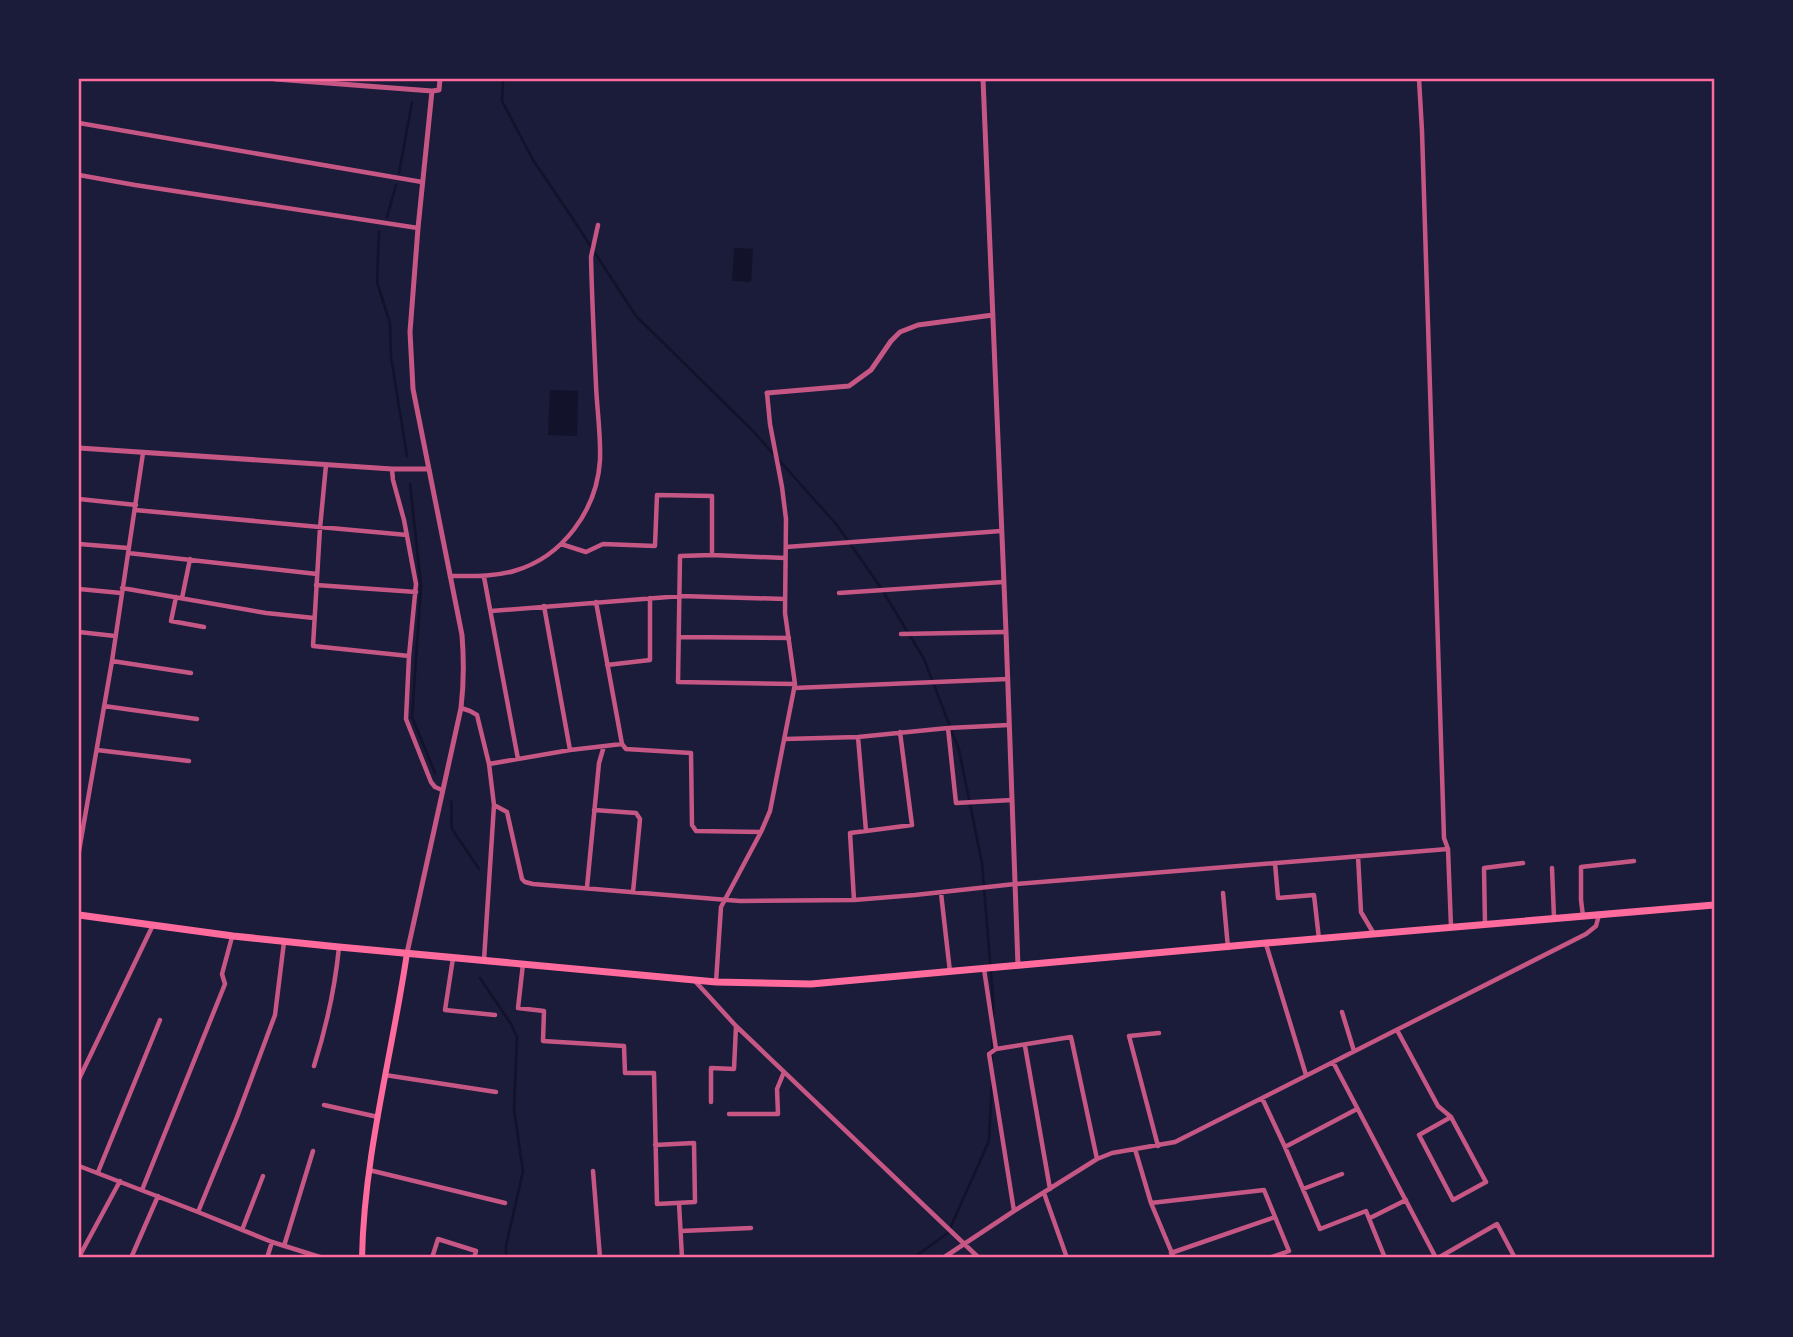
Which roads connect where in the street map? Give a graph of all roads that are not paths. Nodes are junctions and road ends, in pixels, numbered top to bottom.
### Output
1 (275, 79) edge
2 (440, 79) edge
3 (983, 79) edge
4 (1419, 79) edge
5 (432, 90) junction
6 (79, 123) edge
7 (79, 175) edge
8 (422, 182) junction
9 (598, 225) dead end
10 (418, 228) junction
11 (993, 316) junction
12 (767, 393) joint
13 (79, 448) edge
14 (143, 453) junction
15 (326, 465) junction
16 (392, 469) junction
17 (428, 469) junction
18 (79, 499) edge
19 (135, 507) junction
20 (320, 528) junction
21 (1001, 531) junction
22 (407, 535) junction
23 (79, 544) edge
24 (561, 544) junction
25 (785, 547) junction
26 (128, 550) junction
27 (712, 555) junction
28 (785, 558) junction
29 (190, 559) junction
30 (317, 574) junction
31 (450, 576) junction
32 (484, 577) junction
33 (1003, 582) junction
34 (316, 585) junction
35 (79, 589) edge
36 (122, 590) junction
37 (416, 592) junction
38 (839, 593) dead end
39 (681, 596) junction
40 (176, 597) junction
41 (182, 598) junction
42 (650, 598) junction
43 (785, 599) junction
44 (596, 602) junction
45 (544, 606) junction
46 (491, 611) junction
47 (314, 618) junction
48 (204, 627) dead end
49 (79, 632) edge
50 (1006, 632) junction
51 (901, 634) dead end
52 (115, 636) junction
53 (680, 637) junction
54 (789, 638) junction
55 (409, 656) junction
56 (112, 661) junction
57 (607, 665) junction
58 (191, 673) dead end
59 (1007, 679) junction
60 (795, 686) junction
61 (104, 706) junction
62 (461, 708) junction
63 (197, 719) dead end
64 (1009, 725) junction
65 (948, 728) junction
66 (900, 732) junction
67 (858, 737) junction
68 (785, 739) junction
69 (622, 744) junction
70 (604, 746) junction
71 (97, 750) junction
72 (570, 750) junction
73 (518, 759) junction
74 (190, 761) dead end
75 (489, 764) junction
76 (442, 790) junction
77 (1012, 800) junction
78 (495, 805) junction
79 (594, 810) junction
80 (866, 831) junction
81 (761, 832) junction
82 (80, 836) edge
83 (1448, 849) junction
84 (79, 851) edge
85 (1358, 856) junction
86 (1634, 861) dead end
87 (1275, 863) junction
88 (1523, 863) dead end
89 (1552, 867) dead end
90 (1015, 884) junction
91 (587, 887) junction
92 (633, 892) junction
93 (941, 893) junction
94 (1223, 893) dead end
95 (723, 900) junction
96 (854, 900) junction
97 (1714, 905) edge
98 (79, 915) edge
99 (1599, 915) junction
100 (1584, 917) junction
101 (1554, 919) junction
102 (1485, 924) junction
103 (154, 925) junction
104 (1451, 928) junction
105 (1374, 934) junction
106 (233, 936) junction
107 (1320, 939) junction
108 (284, 942) junction
109 (1266, 943) junction
110 (339, 947) junction
111 (1228, 947) junction
112 (407, 953) junction
113 (453, 957) junction
114 (484, 960) junction
115 (523, 963) junction
116 (1018, 966) junction
117 (984, 969) junction
118 (950, 971) junction
119 (694, 979) junction
120 (716, 982) junction
121 (1342, 1012) dead end
122 (495, 1015) dead end
123 (160, 1020) dead end
124 (736, 1026) junction
125 (1397, 1030) junction
126 (1159, 1033) dead end
127 (1025, 1046) junction
128 (996, 1049) junction
129 (1354, 1051) junction
130 (1333, 1062) junction
131 (314, 1066) dead end
132 (784, 1072) junction
133 (385, 1075) junction
134 (1306, 1075) junction
135 (79, 1079) edge
136 (496, 1092) dead end
137 (1262, 1098) junction
138 (711, 1102) dead end
139 (324, 1105) dead end
140 (1357, 1109) junction
141 (729, 1114) dead end
142 (377, 1117) junction
143 (1451, 1117) junction
144 (655, 1145) junction
145 (1158, 1146) junction
146 (1285, 1147) junction
147 (1135, 1149) junction
148 (313, 1151) dead end
149 (1097, 1159) junction
150 (79, 1166) edge
151 (368, 1170) junction
152 (593, 1171) dead end
153 (98, 1172) junction
154 (1342, 1174) dead end
155 (263, 1176) dead end
156 (120, 1181) junction
157 (1050, 1189) junction
158 (1303, 1189) junction
159 (142, 1190) junction
160 (1044, 1193) junction
161 (158, 1196) junction
162 (1406, 1200) junction
163 (505, 1203) dead end
164 (679, 1203) junction
165 (1151, 1203) junction
166 (1014, 1211) junction
167 (198, 1212) junction
168 (1275, 1217) junction
169 (1370, 1218) junction
170 (751, 1228) dead end
171 (242, 1230) junction
172 (681, 1231) junction
173 (272, 1242) junction
174 (965, 1245) junction
175 (284, 1246) junction
176 (1172, 1256) edge
177 (79, 1257) edge
178 (947, 1257) edge
179 (131, 1258) edge
180 (267, 1258) edge
181 (323, 1258) edge
182 (362, 1258) edge
183 (432, 1258) edge
184 (474, 1258) edge
185 (600, 1258) edge
186 (682, 1258) edge
187 (979, 1258) edge
188 (1067, 1258) edge
189 (1269, 1258) edge
190 (1385, 1258) edge
191 (1437, 1258) edge
192 (1515, 1258) edge

1 - 5 street
2 - 5 street
3 - 11 street
4 - 83 street
5 - 8 street
6 - 8 street
7 - 10 street
8 - 10 street
9 - 24 street
10 - 17 street
11 - 12 street
11 - 21 street
12 - 25 street
13 - 14 street
14 - 15 street
14 - 19 street
15 - 16 street
15 - 20 street
16 - 17 street
16 - 22 street
17 - 31 street
18 - 19 street
19 - 20 street
19 - 26 street
20 - 22 street
20 - 30 street
21 - 25 street
21 - 33 street
22 - 37 street
23 - 26 street
24 - 27 street
24 - 32 street
25 - 28 street
26 - 29 street
26 - 36 street
27 - 28 street
27 - 39 street
28 - 43 street
29 - 30 street
29 - 41 street
30 - 34 street
31 - 32 street
31 - 62 street
32 - 46 street
33 - 38 street
33 - 50 street
34 - 37 street
34 - 47 street
35 - 36 street
36 - 40 street
36 - 52 street
37 - 55 street
39 - 42 street
39 - 43 street
39 - 53 street
40 - 41 street
40 - 48 street
41 - 47 street
42 - 44 street
42 - 57 street
43 - 54 street
44 - 45 street
44 - 57 street
45 - 46 street
45 - 72 street
46 - 73 street
47 - 55 street
49 - 52 street
50 - 51 street
50 - 59 street
52 - 56 street
53 - 54 street
53 - 60 street
54 - 60 street
55 - 76 street
56 - 58 street
56 - 61 street
57 - 69 street
59 - 60 street
59 - 64 street
60 - 68 street
61 - 63 street
61 - 71 street
62 - 75 street
62 - 76 street
64 - 65 street
64 - 77 street
65 - 66 street
65 - 77 street
66 - 67 street
66 - 80 street
67 - 68 street
67 - 80 street
68 - 81 street
69 - 70 street
69 - 81 street
70 - 72 street
70 - 79 street
71 - 74 street
71 - 82 street
72 - 73 street
73 - 75 street
75 - 78 street
76 - 112 street
77 - 90 street
78 - 91 street
78 - 114 street
79 - 91 street
79 - 92 street
80 - 96 street
81 - 95 street
82 - 84 street
83 - 85 street
83 - 104 street
85 - 87 street
85 - 105 street
86 - 100 street
87 - 90 street
87 - 107 street
88 - 102 street
89 - 101 street
90 - 93 street
90 - 116 street
91 - 92 street
92 - 95 street
93 - 96 street
93 - 118 street
94 - 111 street
95 - 96 street
95 - 120 street
97 - 99 highway
98 - 103 highway
99 - 100 highway
99 - 125 street
100 - 101 highway
101 - 102 highway
102 - 104 highway
103 - 106 highway
103 - 135 street
104 - 105 highway
105 - 107 highway
106 - 108 highway
106 - 159 street
107 - 109 highway
108 - 110 highway
108 - 167 street
109 - 111 highway
109 - 134 street
110 - 112 highway
110 - 131 street
111 - 116 highway
112 - 113 highway
112 - 133 main road
113 - 114 highway
113 - 122 street
114 - 115 highway
115 - 119 highway
115 - 144 street
116 - 117 highway
117 - 118 highway
117 - 128 street
118 - 120 highway
119 - 120 highway
119 - 124 street
121 - 129 street
123 - 153 street
124 - 132 street
124 - 138 street
125 - 129 street
125 - 143 street
126 - 145 street
127 - 128 street
127 - 149 street
127 - 157 street
128 - 166 street
129 - 130 street
130 - 134 street
130 - 140 street
132 - 141 street
132 - 174 street
133 - 136 street
133 - 142 main road
134 - 137 street
137 - 145 street
137 - 146 street
139 - 142 street
140 - 146 street
140 - 162 street
142 - 151 main road
143 - 143 street
144 - 164 street
144 - 164 street
145 - 147 street
146 - 158 street
147 - 149 street
147 - 165 street
148 - 175 street
149 - 157 street
150 - 153 street
151 - 163 street
151 - 182 main road
152 - 185 street
153 - 156 street
154 - 158 street
155 - 171 street
156 - 159 street
156 - 177 street
157 - 160 street
158 - 169 street
159 - 161 street
160 - 166 street
160 - 188 street
161 - 167 street
161 - 179 street
162 - 169 street
162 - 191 street
164 - 172 street
165 - 168 street
165 - 176 street
166 - 174 street
167 - 171 street
168 - 176 street
168 - 189 street
169 - 190 street
170 - 172 street
171 - 173 street
172 - 186 street
173 - 175 street
173 - 180 street
174 - 178 street
174 - 187 street
175 - 181 street
183 - 184 street
191 - 192 street

